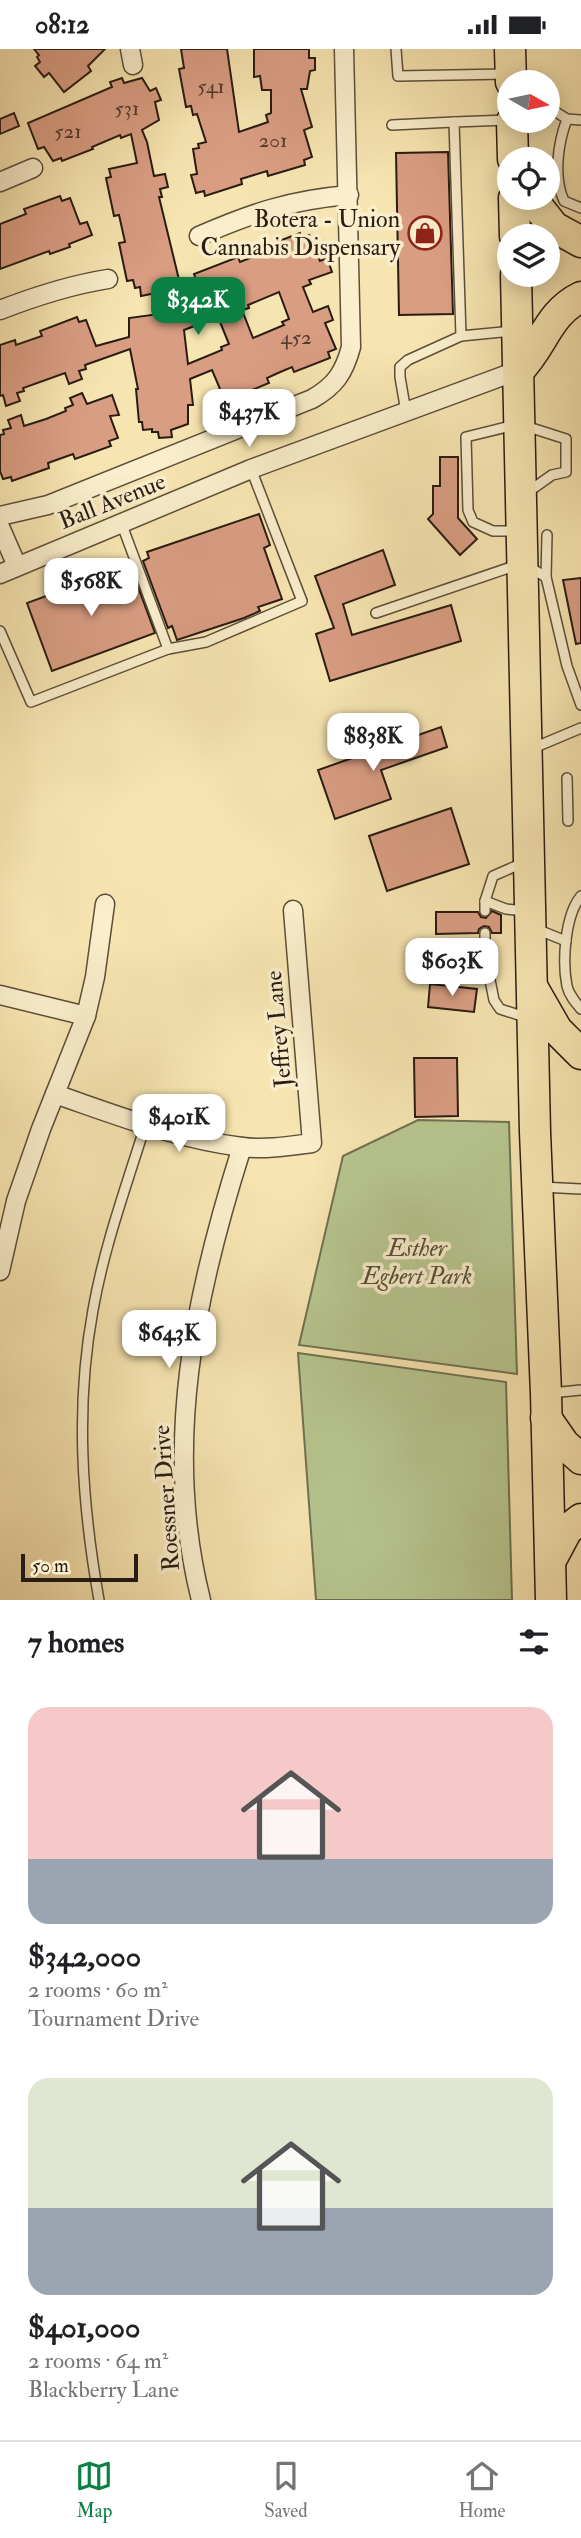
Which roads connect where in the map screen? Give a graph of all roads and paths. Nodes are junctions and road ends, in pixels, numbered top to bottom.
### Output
1 (344, 49) edge
2 (396, 49) edge
3 (497, 73) edge
4 (560, 115) edge
5 (567, 119) junction
6 (497, 120) edge
7 (581, 120) edge
8 (454, 122) junction
9 (392, 125) dead end
10 (33, 169) dead end
11 (0, 182) edge
12 (349, 195) junction
13 (581, 208) edge
14 (541, 210) edge
15 (198, 236) dead end
16 (581, 242) edge
17 (108, 279) dead end
18 (516, 287) edge
19 (581, 297) edge
20 (0, 310) edge
21 (518, 331) junction
22 (461, 336) junction
23 (519, 370) junction
24 (406, 411) junction
25 (519, 424) junction
26 (251, 469) junction
27 (521, 497) junction
28 (0, 516) edge
29 (122, 525) junction
30 (0, 527) edge
31 (535, 533) junction
32 (17, 566) junction
33 (534, 570) junction
34 (0, 575) edge
35 (376, 613) dead end
36 (0, 631) edge
37 (168, 649) junction
38 (581, 705) edge
39 (581, 728) edge
40 (528, 751) junction
41 (567, 778) dead end
42 (568, 821) dead end
43 (530, 860) junction
44 (581, 896) edge
45 (485, 901) junction
46 (105, 904) dead end
47 (293, 910) dead end
48 (485, 911) dead end
49 (531, 919) junction
50 (485, 933) dead end
51 (566, 941) junction
52 (485, 955) junction
53 (437, 956) dead end
54 (532, 987) junction
55 (0, 995) edge
56 (581, 1009) edge
57 (86, 1016) junction
58 (533, 1020) junction
59 (581, 1054) edge
60 (55, 1094) junction
61 (145, 1126) junction
62 (242, 1147) junction
63 (537, 1187) junction
64 (581, 1189) edge
65 (8, 1200) edge
66 (0, 1271) edge
67 (581, 1390) edge
68 (546, 1406) junction
69 (581, 1459) edge
70 (581, 1519) edge
71 (550, 1560) junction
72 (99, 1600) edge
73 (201, 1600) edge
74 (551, 1600) edge

1 - 12 street
2 - 3 lane
4 - 5 lane
5 - 7 lane
5 - 13 lane
6 - 8 lane
8 - 9 lane
8 - 22 lane
10 - 11 street
12 - 15 street
12 - 28 street
14 - 16 highway
17 - 20 street
18 - 21 highway
19 - 23 highway
21 - 22 lane
21 - 23 highway
22 - 24 lane
23 - 24 street, Ball Avenue
23 - 25 highway
24 - 26 street, Ball Avenue
25 - 27 highway
25 - 27 lane
25 - 31 lane
26 - 29 street, Ball Avenue
26 - 37 lane
27 - 31 highway
29 - 32 street, Ball Avenue
29 - 37 lane
30 - 32 street
31 - 33 highway
32 - 34 street, Ball Avenue
33 - 35 lane
33 - 38 lane
33 - 40 highway
36 - 37 lane
39 - 40 lane
40 - 43 highway
41 - 42 lane
43 - 45 lane
43 - 49 highway
44 - 51 lane
45 - 48 lane
45 - 49 lane
46 - 57 street
47 - 62 street, Jeffrey Lane
49 - 51 lane
49 - 54 highway
50 - 52 lane
51 - 56 lane
52 - 53 lane
52 - 58 lane
54 - 58 highway
54 - 59 highway
55 - 57 street
57 - 60 street
58 - 63 highway
60 - 61 street
60 - 65 street
61 - 62 street
61 - 72 lane
62 - 73 street, Roessner Drive
63 - 64 lane
63 - 68 highway
65 - 66 street
67 - 68 lane
68 - 69 highway
68 - 71 highway
70 - 71 highway
71 - 74 highway

